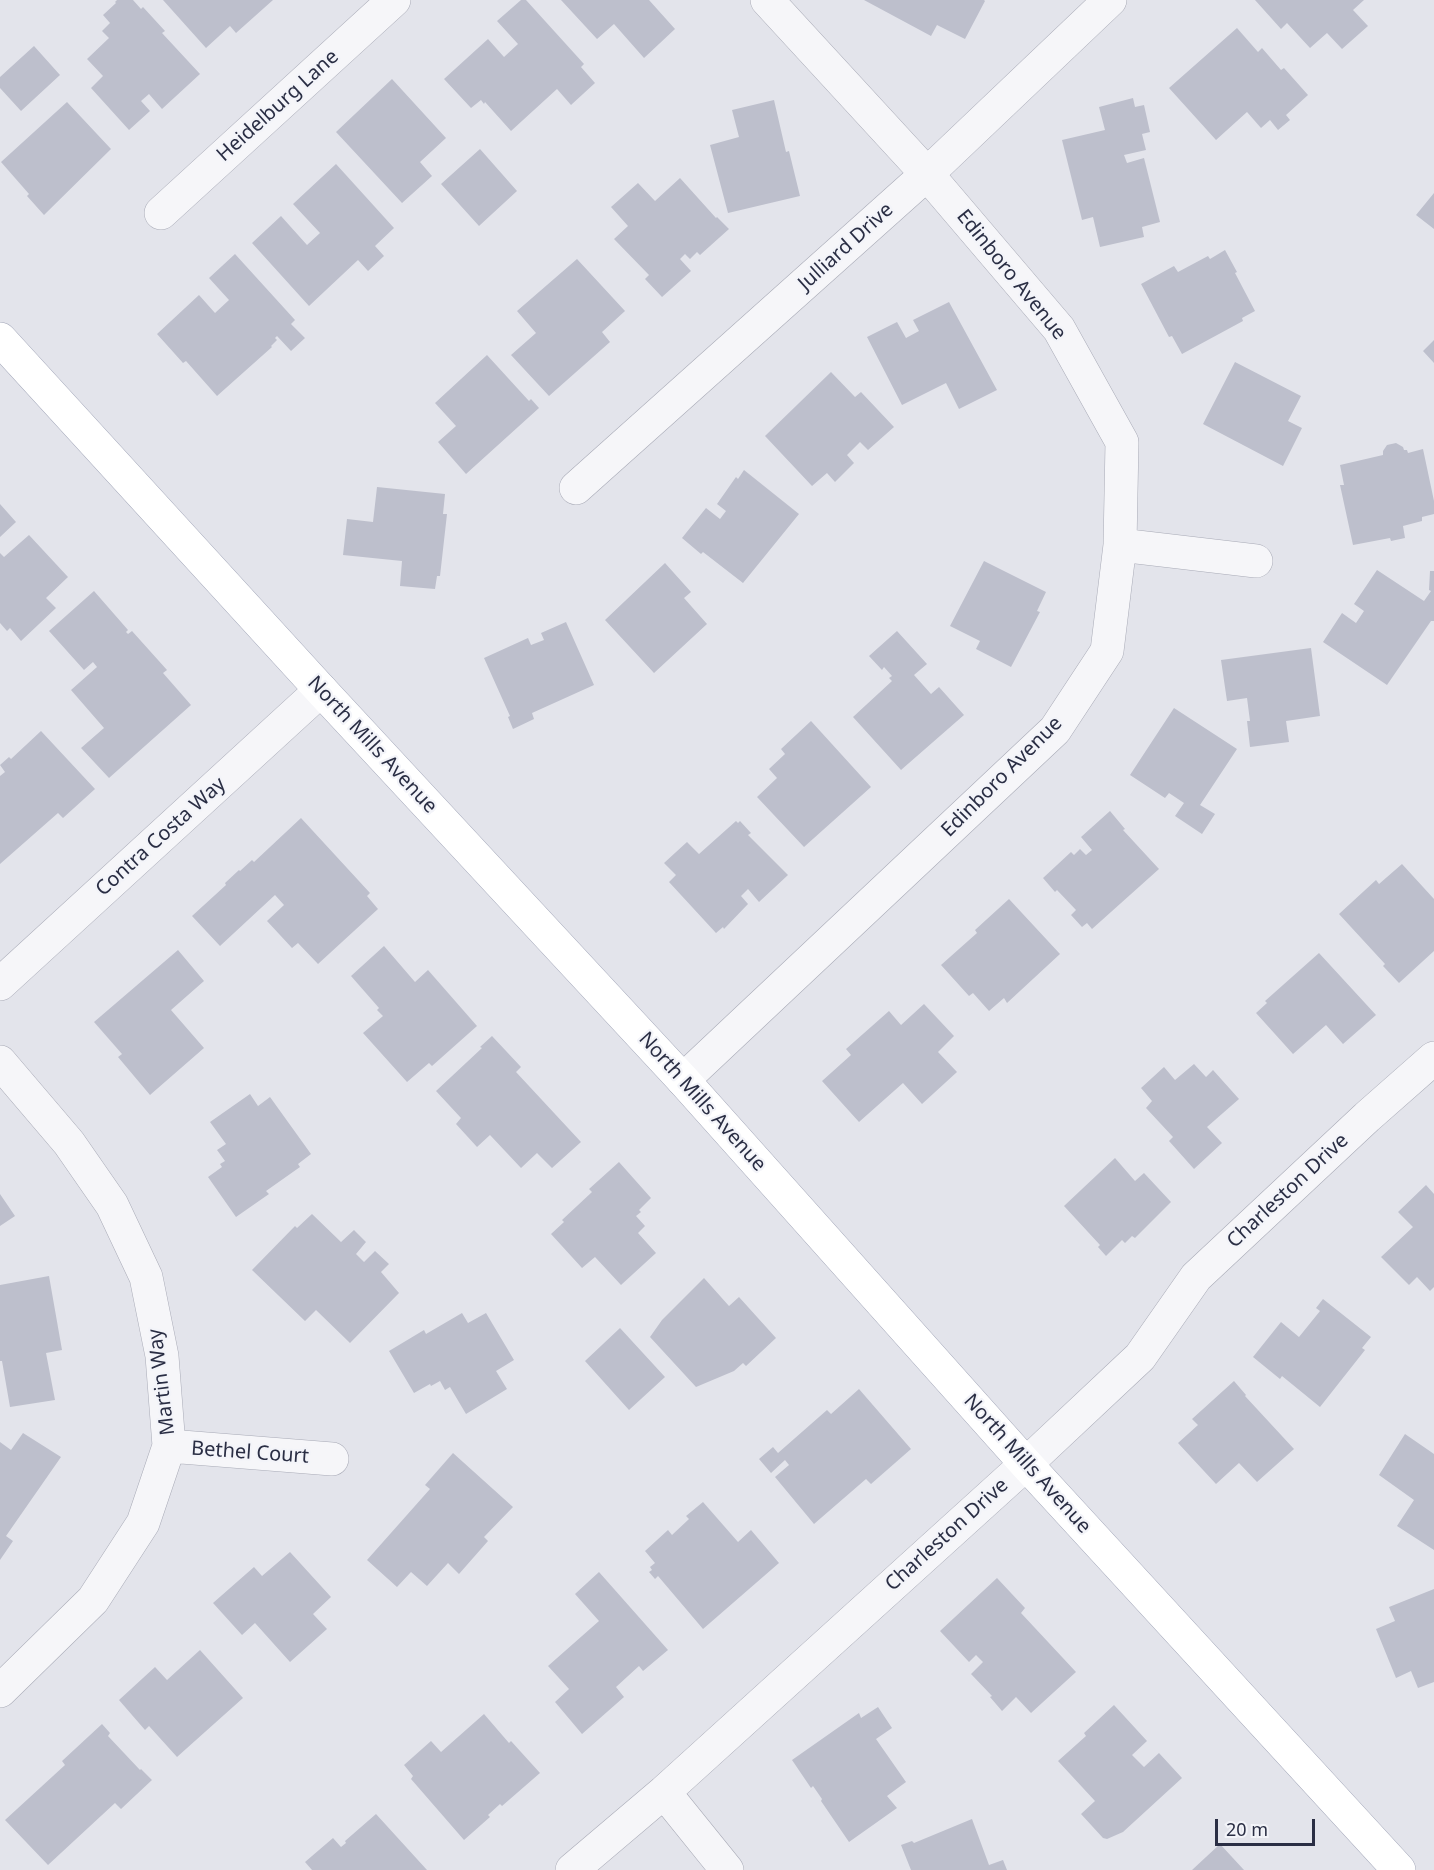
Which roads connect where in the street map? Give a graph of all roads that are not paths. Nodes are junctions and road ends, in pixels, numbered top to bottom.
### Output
1 (394, 0) edge
2 (767, 0) edge
3 (1110, 0) edge
4 (927, 174) junction
5 (161, 213) dead end
6 (0, 339) edge
7 (576, 488) dead end
8 (1120, 545) junction
9 (1256, 561) dead end
10 (321, 690) junction
11 (0, 984) edge
12 (1434, 1058) edge
13 (0, 1062) edge
14 (683, 1080) junction
15 (169, 1446) junction
16 (332, 1459) dead end
17 (1026, 1464) junction
18 (0, 1691) edge
19 (664, 1792) junction
20 (572, 1870) edge
21 (727, 1870) edge
22 (1398, 1870) edge

1 - 5 street, Heidelburg Lane
2 - 4 street, Edinboro Avenue
3 - 4 street, Julliard Drive
4 - 7 street, Julliard Drive
4 - 8 street, Edinboro Avenue
6 - 10 main road, North Mills Avenue
8 - 9 street
8 - 14 street, Edinboro Avenue
10 - 11 street, Contra Costa Way
10 - 14 main road, North Mills Avenue
12 - 17 street, Charleston Drive
13 - 15 street, Martin Way
14 - 17 main road, North Mills Avenue
15 - 16 street, Bethel Court
15 - 18 street, Martin Way
17 - 19 street, Charleston Drive
17 - 22 main road, North Mills Avenue
19 - 20 street, Charleston Drive
19 - 21 street

